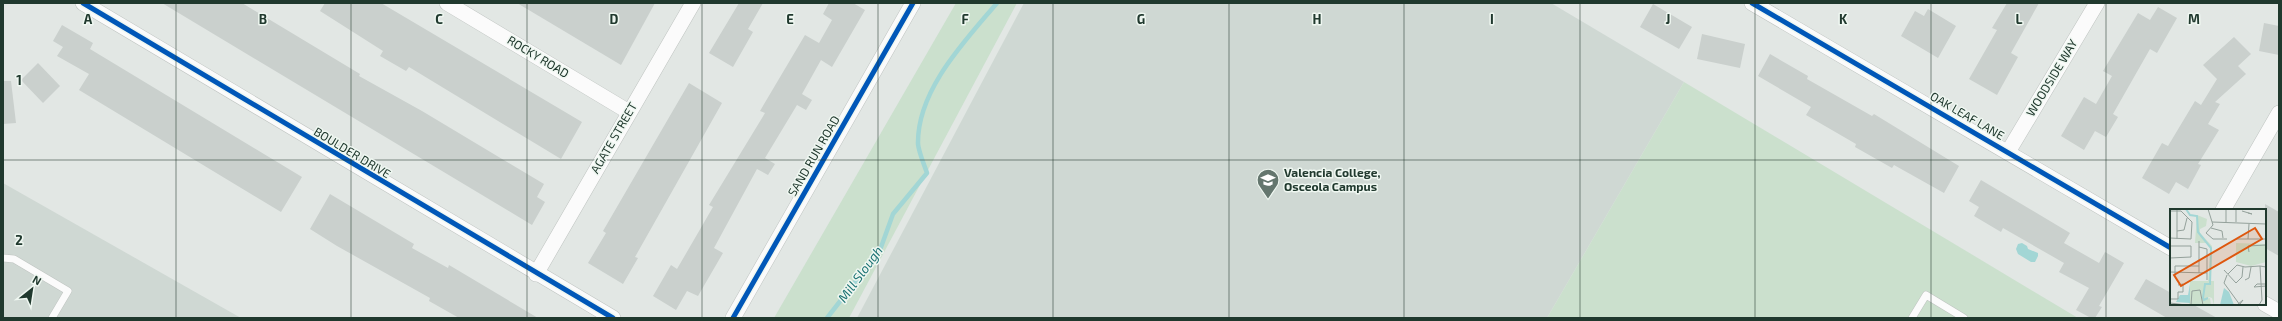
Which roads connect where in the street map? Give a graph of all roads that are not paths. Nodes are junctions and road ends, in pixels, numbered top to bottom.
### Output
1 (83, 3) edge
2 (447, 3) edge
3 (693, 3) edge
4 (913, 3) edge
5 (1752, 3) edge
6 (2097, 3) edge
7 (629, 112) junction
8 (2279, 113) edge
9 (2008, 152) junction
10 (2224, 209) edge
11 (2170, 247) edge
12 (3, 258) edge
13 (536, 274) junction
14 (2266, 305) edge
15 (2279, 312) edge
16 (52, 318) edge
17 (612, 318) edge
18 (732, 318) edge
19 (1912, 318) edge
20 (1964, 318) edge

1 - 13 street, BOULDER DRIVE
2 - 7 street, ROCKY ROAD
3 - 7 street, AGATE STREET
4 - 18 street, SAND RUN ROAD
5 - 9 street, OAK LEAF LANE
6 - 9 street, WOODSIDE WAY
7 - 13 street, AGATE STREET
8 - 10 street
9 - 11 street, OAK LEAF LANE
12 - 16 lane
13 - 17 street, BOULDER DRIVE
14 - 15 street
19 - 20 lane

